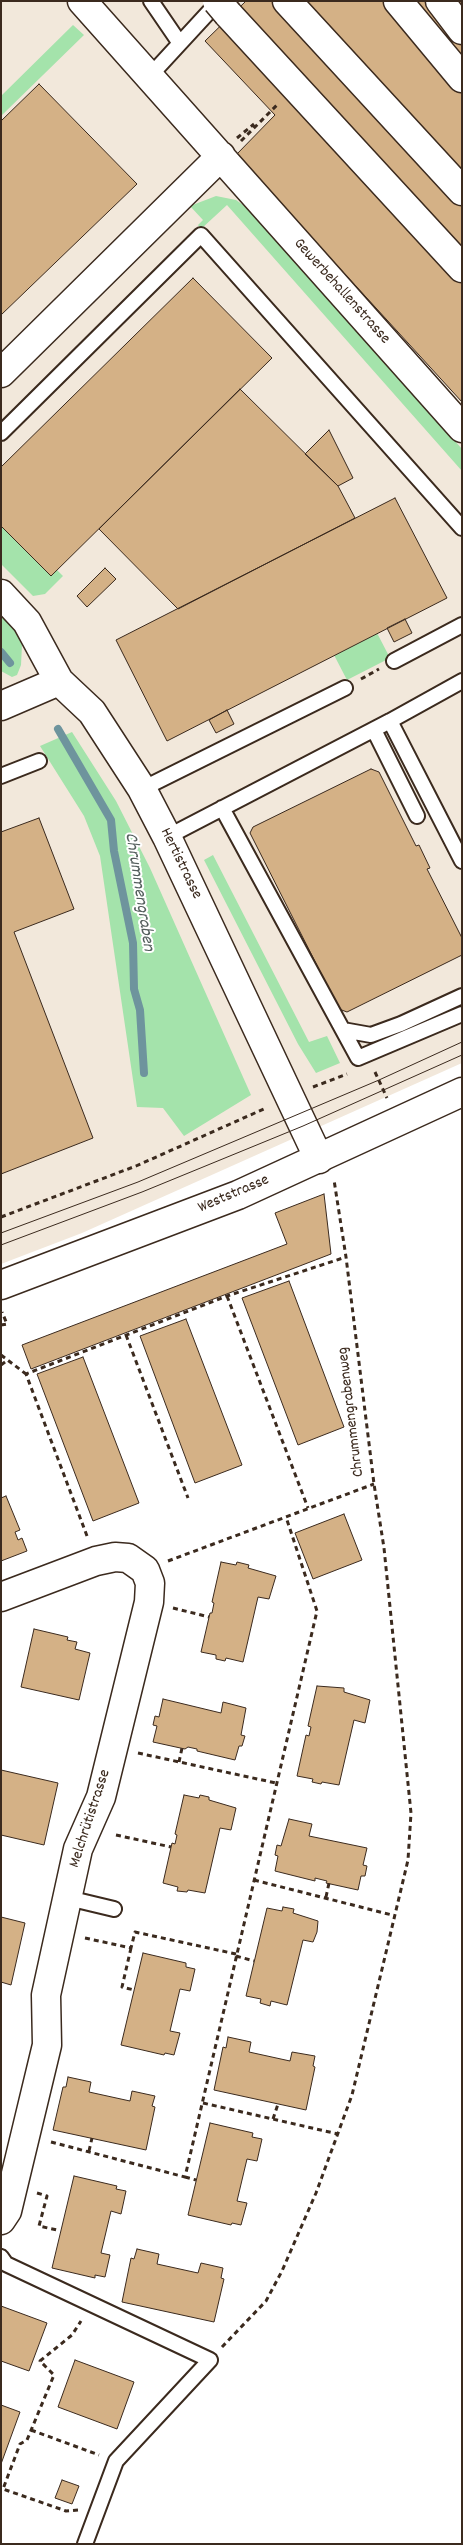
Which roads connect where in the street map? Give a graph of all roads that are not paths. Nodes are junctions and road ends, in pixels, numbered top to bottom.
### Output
1 (82, 1) edge
2 (151, 1) edge
3 (287, 1) edge
4 (398, 1) edge
5 (440, 1) edge
6 (221, 6) edge
7 (462, 30) edge
8 (179, 42) junction
9 (148, 78) junction
10 (462, 78) edge
11 (221, 156) junction
12 (462, 191) edge
13 (462, 268) edge
14 (1, 373) edge
15 (462, 428) edge
16 (1, 433) edge
17 (462, 528) edge
18 (1, 594) edge
19 (462, 625) edge
20 (394, 661) road end
21 (59, 681) junction
22 (462, 681) edge
23 (345, 688) road end
24 (1, 706) edge
25 (390, 721) junction
26 (374, 730) junction
27 (39, 761) dead end
28 (1, 776) edge
29 (142, 790) junction
30 (222, 808) junction
31 (417, 816) dead end
32 (167, 837) junction
33 (462, 861) edge
34 (462, 996) edge
35 (462, 1014) edge
36 (343, 1030) junction
37 (462, 1092) edge
38 (319, 1159) junction
39 (1, 1285) edge
40 (1, 1597) edge
41 (68, 1898) junction
42 (114, 1909) dead end
43 (1, 2220) edge
44 (1, 2257) edge
45 (85, 2544) edge

1 - 9 main road, Gewerbehallenstrasse
2 - 8 lane
3 - 12 main road
4 - 10 main road
5 - 7 main road
6 - 8 lane
6 - 13 main road
8 - 9 lane
9 - 11 main road, Gewerbehallenstrasse
11 - 14 main road
11 - 15 main road, Gewerbehallenstrasse
16 - 17 lane
18 - 21 main road, Hertistrasse
19 - 20 lane
21 - 24 main road
21 - 29 main road, Hertistrasse
22 - 25 lane
23 - 29 lane
25 - 26 lane
25 - 33 lane
26 - 30 lane
26 - 31 lane
27 - 28 lane
29 - 32 main road, Hertistrasse
30 - 32 lane
30 - 36 lane
32 - 38 main road, Hertistrasse
34 - 36 lane
35 - 36 lane
37 - 38 main road, Weststrasse
38 - 39 main road, Weststrasse
40 - 41 main road, Melchrütistrasse
41 - 42 lane
41 - 43 main road, Melchrütistrasse
44 - 45 lane

